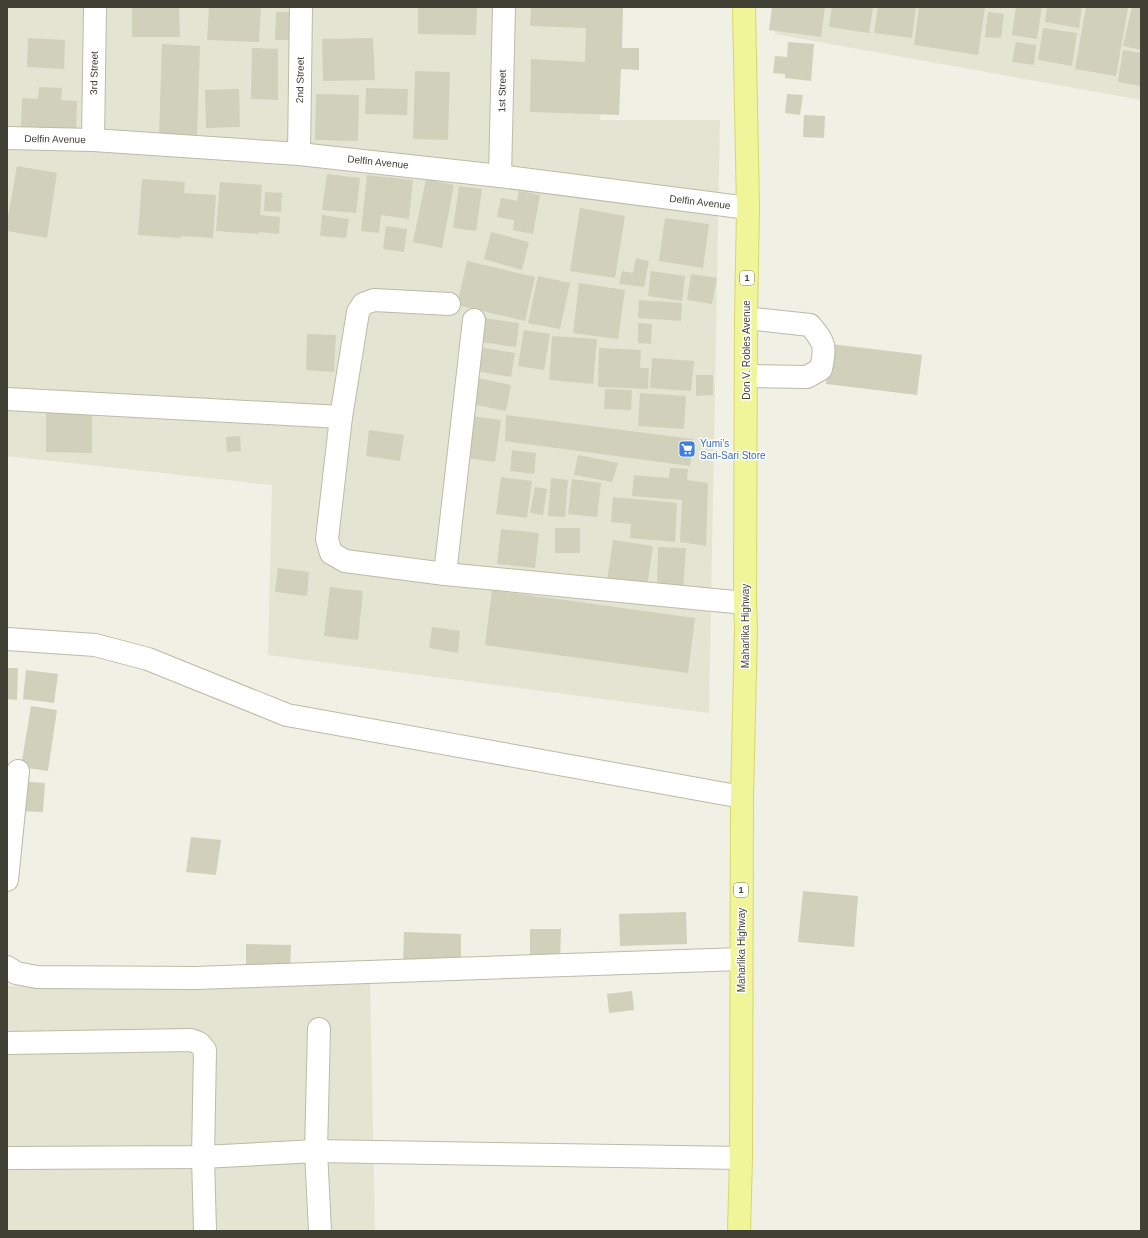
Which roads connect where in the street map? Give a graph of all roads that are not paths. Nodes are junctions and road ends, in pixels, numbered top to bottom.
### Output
1 (95, 7) edge
2 (301, 7) edge
3 (504, 7) edge
4 (744, 7) edge
5 (7, 138) edge
6 (93, 140) junction
7 (299, 154) junction
8 (500, 176) junction
9 (748, 208) junction
10 (449, 304) dead end
11 (746, 318) junction
12 (474, 320) dead end
13 (746, 376) junction
14 (7, 400) edge
15 (341, 417) junction
16 (746, 549) joint
17 (445, 574) junction
18 (744, 603) junction
19 (7, 639) edge
20 (18, 771) dead end
21 (742, 797) junction
22 (7, 880) edge
23 (741, 959) junction
24 (7, 967) edge
25 (319, 1029) dead end
26 (7, 1043) edge
27 (316, 1151) junction
28 (203, 1157) junction
29 (7, 1158) edge
30 (741, 1158) junction
31 (205, 1231) edge
32 (320, 1231) edge
33 (739, 1231) edge

1 - 6 street, 3rd Street
2 - 7 street, 2nd Street
3 - 8 street, 1st Street
4 - 9 main road, Don V. Robles Avenue / 1
5 - 6 street, Delfin Avenue
6 - 7 street, Delfin Avenue
7 - 8 street, Delfin Avenue
8 - 9 street, Delfin Avenue
9 - 11 main road, Don V. Robles Avenue / 1
10 - 15 street
11 - 13 main road, Don V. Robles Avenue / 1
11 - 13 street
12 - 17 street
13 - 16 main road, Don V. Robles Avenue / 1
14 - 15 street
15 - 17 street
16 - 18 main road, Maharlika Highway / 1
17 - 18 street
18 - 21 main road, Maharlika Highway / 1
19 - 21 street
20 - 22 street
21 - 23 main road, Maharlika Highway / 1
23 - 24 street
23 - 30 main road, Maharlika Highway / 1
25 - 27 street
26 - 28 street
27 - 28 street
27 - 30 street
27 - 32 street
28 - 29 street
28 - 31 street
30 - 33 main road, Maharlika Highway / 1

